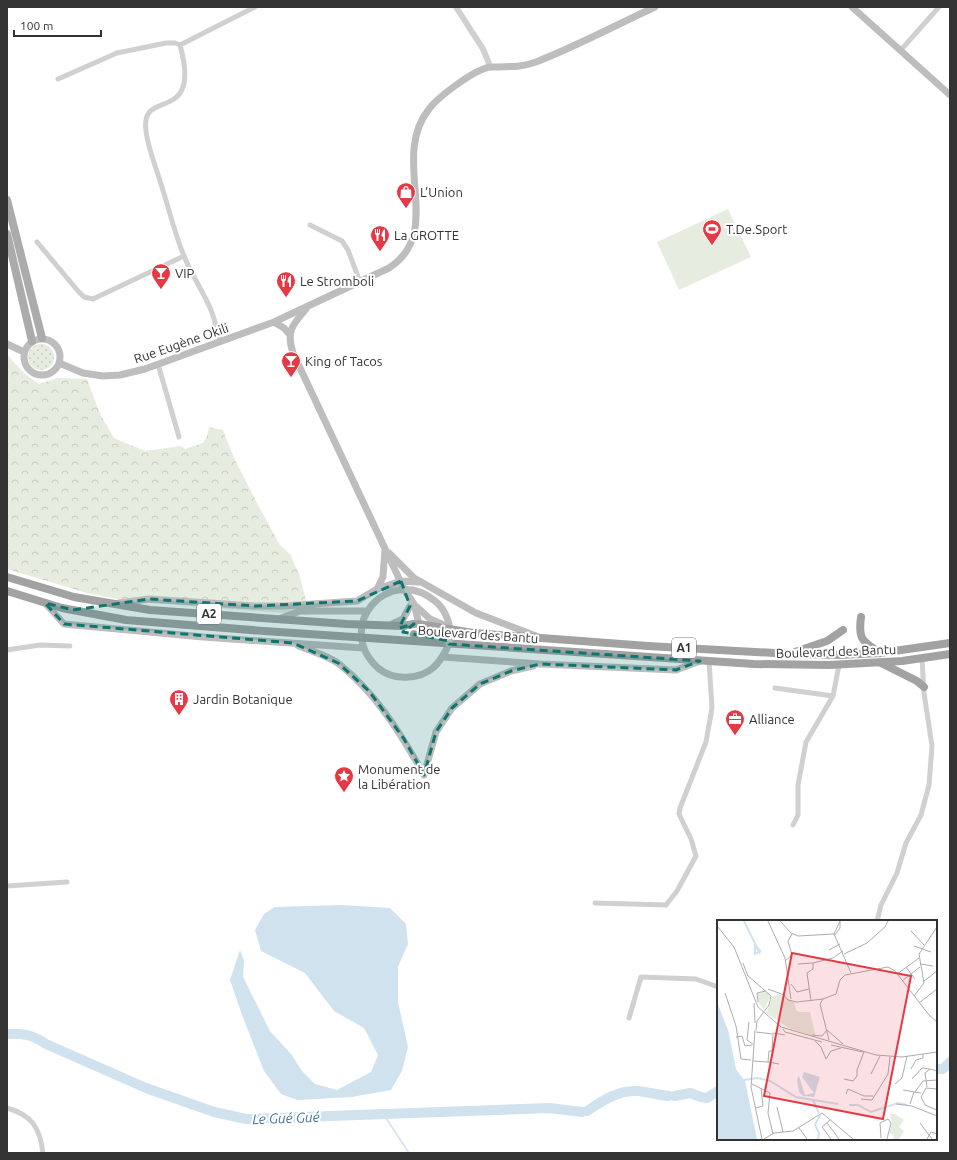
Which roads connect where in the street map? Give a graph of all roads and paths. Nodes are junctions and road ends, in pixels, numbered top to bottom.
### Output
1 (255, 7) edge
2 (456, 7) edge
3 (655, 7) edge
4 (852, 7) edge
5 (939, 7) edge
6 (180, 45) junction
7 (900, 51) junction
8 (490, 66) junction
9 (58, 79) dead end
10 (950, 94) edge
11 (7, 200) edge
12 (310, 225) dead end
13 (7, 234) edge
14 (37, 242) dead end
15 (184, 256) junction
16 (360, 282) junction
17 (308, 308) junction
18 (274, 322) junction
19 (290, 335) junction
20 (42, 338) junction
21 (32, 341) junction
22 (221, 342) junction
23 (7, 344) edge
24 (24, 352) junction
25 (59, 363) junction
26 (158, 364) junction
27 (179, 437) dead end
28 (385, 548) junction
29 (7, 577) edge
30 (401, 582) junction
31 (421, 582) junction
32 (377, 590) junction
33 (7, 591) edge
34 (406, 592) junction
35 (7, 595) edge
36 (33, 600) junction
37 (45, 603) junction
38 (112, 604) junction
39 (412, 605) junction
40 (367, 611) junction
41 (861, 617) dead end
42 (277, 620) junction
43 (362, 624) junction
44 (416, 624) junction
45 (387, 626) junction
46 (843, 630) dead end
47 (473, 633) junction
48 (416, 635) junction
49 (361, 636) junction
50 (449, 637) junction
51 (544, 638) junction
52 (293, 643) junction
53 (436, 643) joint
54 (950, 643) edge
55 (70, 646) dead end
56 (363, 648) junction
57 (7, 650) edge
58 (542, 650) junction
59 (880, 653) junction
60 (792, 654) junction
61 (950, 654) edge
62 (443, 657) junction
63 (922, 658) junction
64 (700, 661) junction
65 (709, 661) junction
66 (880, 662) junction
67 (540, 664) junction
68 (839, 664) junction
69 (775, 688) dead end
70 (924, 688) junction
71 (833, 696) junction
72 (793, 825) dead end
73 (67, 882) dead end
74 (7, 886) edge
75 (595, 903) dead end
76 (877, 920) edge
77 (717, 987) edge
78 (629, 1018) dead end
79 (7, 1108) edge
80 (43, 1153) edge

1 - 6 street
2 - 8 street
3 - 8 main road
4 - 7 main road
5 - 7 street
6 - 9 street
6 - 15 street
7 - 10 main road
8 - 16 main road, Rue Eugène Okili
11 - 20 main road
12 - 16 street
13 - 21 main road
14 - 15 street
15 - 22 street
16 - 17 main road, Rue Eugène Okili
17 - 18 main road, Rue Eugène Okili
17 - 19 main road
18 - 19 main road
18 - 22 main road, Rue Eugène Okili
19 - 28 main road
20 - 21 main road
20 - 25 main road
21 - 24 main road
22 - 26 main road, Rue Eugène Okili
23 - 24 main road
24 - 25 main road
25 - 26 main road, Rue Eugène Okili
26 - 27 street
28 - 30 main road
28 - 31 main road
28 - 32 main road
29 - 38 highway, Boulevard des Bantu / A2
30 - 31 main road
30 - 32 main road
30 - 34 main road
31 - 51 main road
32 - 38 main road
33 - 36 highway, Boulevard des Bantu / A2
34 - 39 main road
34 - 40 main road
34 - 50 main road
35 - 36 highway
36 - 37 highway, Boulevard des Bantu / A2
37 - 49 highway, Boulevard des Bantu / A2
37 - 52 main road
38 - 42 highway, Boulevard des Bantu / A2
39 - 44 main road
39 - 45 main road
39 - 47 main road
40 - 42 main road
40 - 43 main road
41 - 59 highway
42 - 43 highway, Boulevard des Bantu / A2
43 - 45 highway, Boulevard des Bantu / A2
43 - 49 main road
44 - 45 highway, Boulevard des Bantu / A2
44 - 48 highway
44 - 50 highway, Boulevard des Bantu / A1
46 - 60 highway
47 - 50 highway, Boulevard des Bantu / A1
47 - 51 highway, Boulevard des Bantu / A1
48 - 49 highway
48 - 58 highway
49 - 53 highway, Boulevard des Bantu / A2
49 - 56 main road
50 - 53 highway, Boulevard des Bantu / A1
50 - 58 highway, Boulevard des Bantu / A1
50 - 62 main road
51 - 60 highway, Boulevard des Bantu / A1
52 - 56 main road
52 - 67 main road
54 - 59 highway, Boulevard des Bantu / A1
55 - 57 street
56 - 62 main road
58 - 64 highway, Boulevard des Bantu / A1
59 - 60 highway, Boulevard des Bantu / A1
61 - 63 highway, Boulevard des Bantu / A1
62 - 67 main road
63 - 66 highway, Boulevard des Bantu / A1
63 - 70 street
64 - 65 highway, Boulevard des Bantu / A1
64 - 67 main road
65 - 68 highway, Boulevard des Bantu / A1
65 - 75 street
66 - 68 highway, Boulevard des Bantu / A1
66 - 70 highway
68 - 71 street
69 - 71 street
70 - 76 street
71 - 72 street
73 - 74 street
77 - 78 street
79 - 80 street

